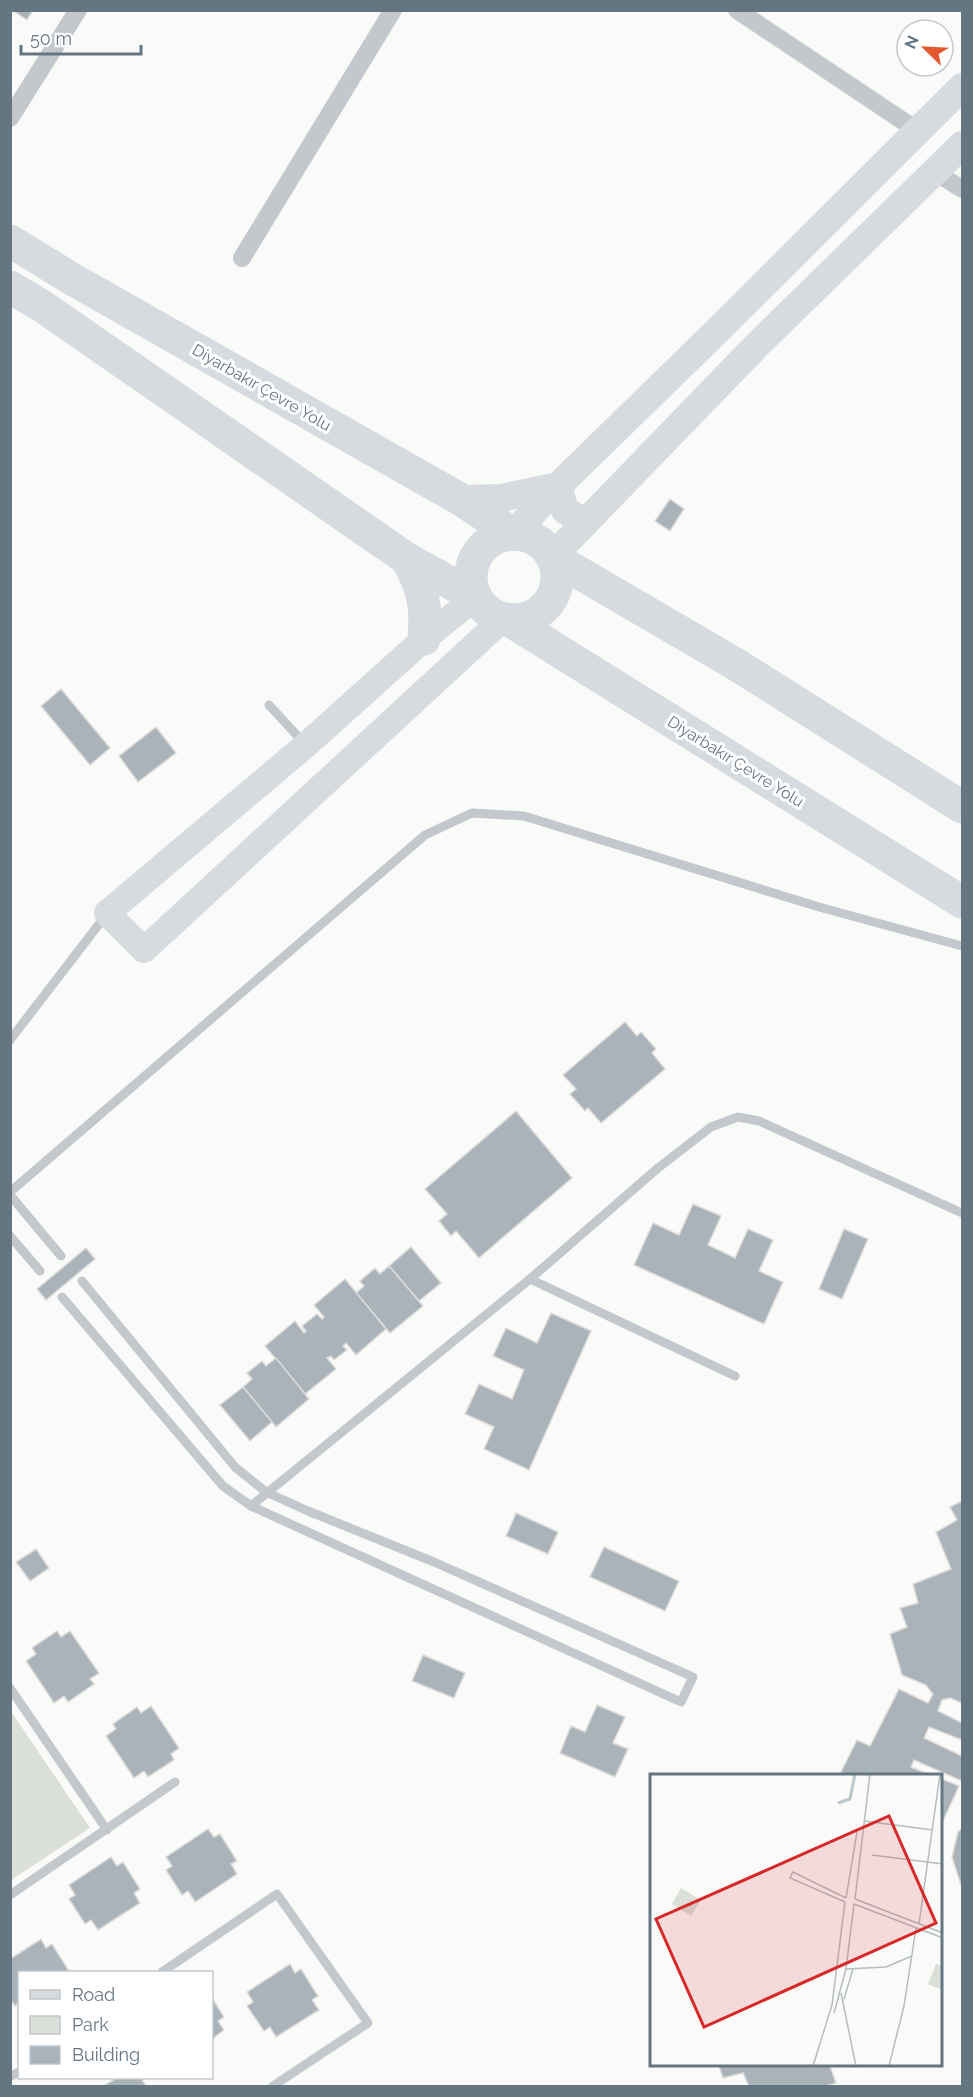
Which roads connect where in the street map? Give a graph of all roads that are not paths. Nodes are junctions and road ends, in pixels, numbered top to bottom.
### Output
1 (78, 10) edge
2 (393, 10) edge
3 (737, 10) edge
4 (963, 87) edge
5 (10, 118) edge
6 (918, 130) junction
7 (963, 146) edge
8 (935, 172) junction
9 (963, 189) edge
10 (10, 241) edge
11 (242, 258) dead end
12 (10, 287) edge
13 (558, 486) junction
14 (460, 499) junction
15 (585, 524) junction
16 (513, 534) junction
17 (552, 556) junction
18 (407, 559) junction
19 (476, 597) junction
20 (506, 620) junction
21 (424, 639) junction
22 (269, 705) dead end
23 (306, 745) junction
24 (963, 807) edge
25 (963, 902) edge
26 (107, 914) junction
27 (963, 945) edge
28 (10, 1041) edge
29 (10, 1193) edge
30 (963, 1213) edge
31 (10, 1236) edge
32 (61, 1256) dead end
33 (40, 1271) dead end
34 (530, 1280) junction
35 (82, 1281) dead end
36 (62, 1297) dead end
37 (735, 1376) dead end
38 (266, 1492) junction
39 (251, 1506) junction
40 (10, 1688) edge
41 (175, 1782) dead end
42 (107, 1830) junction
43 (10, 1895) edge
44 (163, 1971) edge
45 (273, 2086) edge

1 - 5 street
2 - 11 street
3 - 6 street
4 - 6 main road
6 - 13 main road
7 - 8 main road
8 - 9 street
8 - 15 main road
10 - 14 highway, Diyarbakır Çevre Yolu
12 - 18 highway
13 - 14 main road
13 - 15 main road
13 - 16 main road
14 - 16 highway, Diyarbakır Çevre Yolu
15 - 17 main road
16 - 17 highway
16 - 19 highway
17 - 20 highway
17 - 24 highway
18 - 19 highway
18 - 21 highway
19 - 20 highway
19 - 21 main road
20 - 25 highway, Diyarbakır Çevre Yolu
20 - 26 main road
21 - 23 main road
22 - 23 lane
23 - 26 main road
26 - 28 lane
27 - 29 lane
29 - 32 lane
30 - 34 lane
31 - 33 lane
34 - 37 lane
34 - 38 lane
35 - 38 lane
36 - 39 lane
38 - 39 lane
38 - 39 lane
40 - 42 lane
41 - 42 lane
42 - 43 lane
44 - 45 lane

